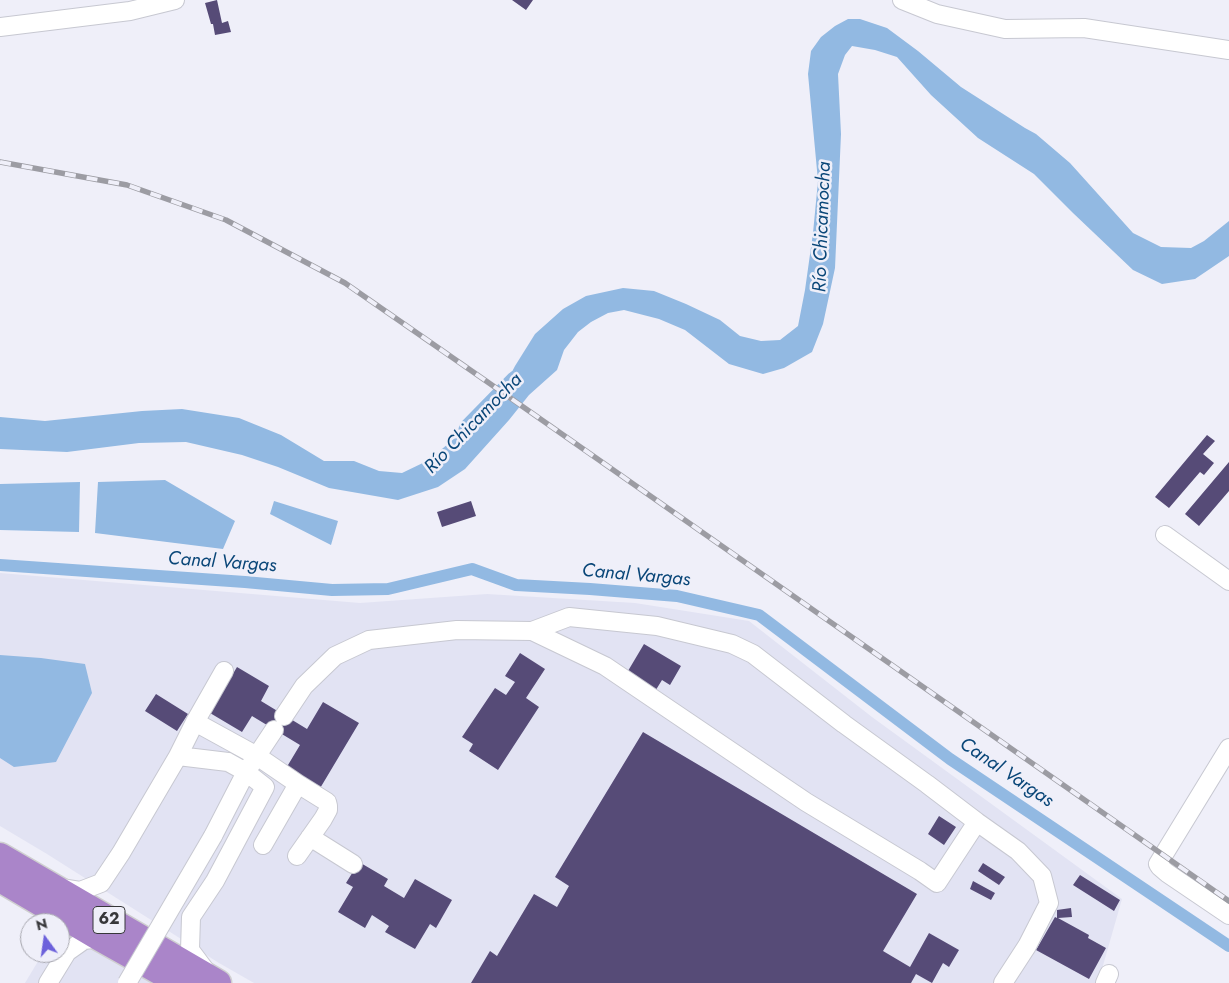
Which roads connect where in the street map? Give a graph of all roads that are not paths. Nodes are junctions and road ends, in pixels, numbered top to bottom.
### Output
1 (175, 0) edge
2 (902, 0) edge
3 (0, 27) edge
4 (1229, 50) edge
5 (1165, 535) dead end
6 (1229, 581) edge
7 (532, 631) junction
8 (224, 671) dead end
9 (195, 722) junction
10 (1229, 748) edge
11 (250, 752) junction
12 (178, 756) junction
13 (228, 762) junction
14 (277, 770) junction
15 (246, 772) junction
16 (298, 784) junction
17 (266, 787) junction
18 (977, 822) junction
19 (310, 837) junction
20 (263, 845) dead end
21 (0, 856) edge
22 (297, 856) dead end
23 (353, 864) dead end
24 (0, 879) edge
25 (49, 886) junction
26 (1229, 915) edge
27 (100, 938) junction
28 (172, 980) edge
29 (216, 982) edge
30 (48, 983) edge
31 (127, 983) edge
32 (1003, 983) edge

1 - 3 street
2 - 4 street
5 - 6 street
7 - 11 street
7 - 18 street
7 - 18 street
8 - 9 street
9 - 11 street
9 - 12 street
10 - 26 street
11 - 13 street
11 - 14 street
11 - 15 street
12 - 13 street
12 - 25 street
13 - 15 street
14 - 16 street
14 - 17 street
15 - 17 street
15 - 31 street, bridge
16 - 19 street
16 - 20 street
17 - 29 street
18 - 32 street
19 - 22 street
19 - 23 street
21 - 25 highway, 62
24 - 27 highway, 62
25 - 29 highway, 62
27 - 28 highway, 62
27 - 30 street

